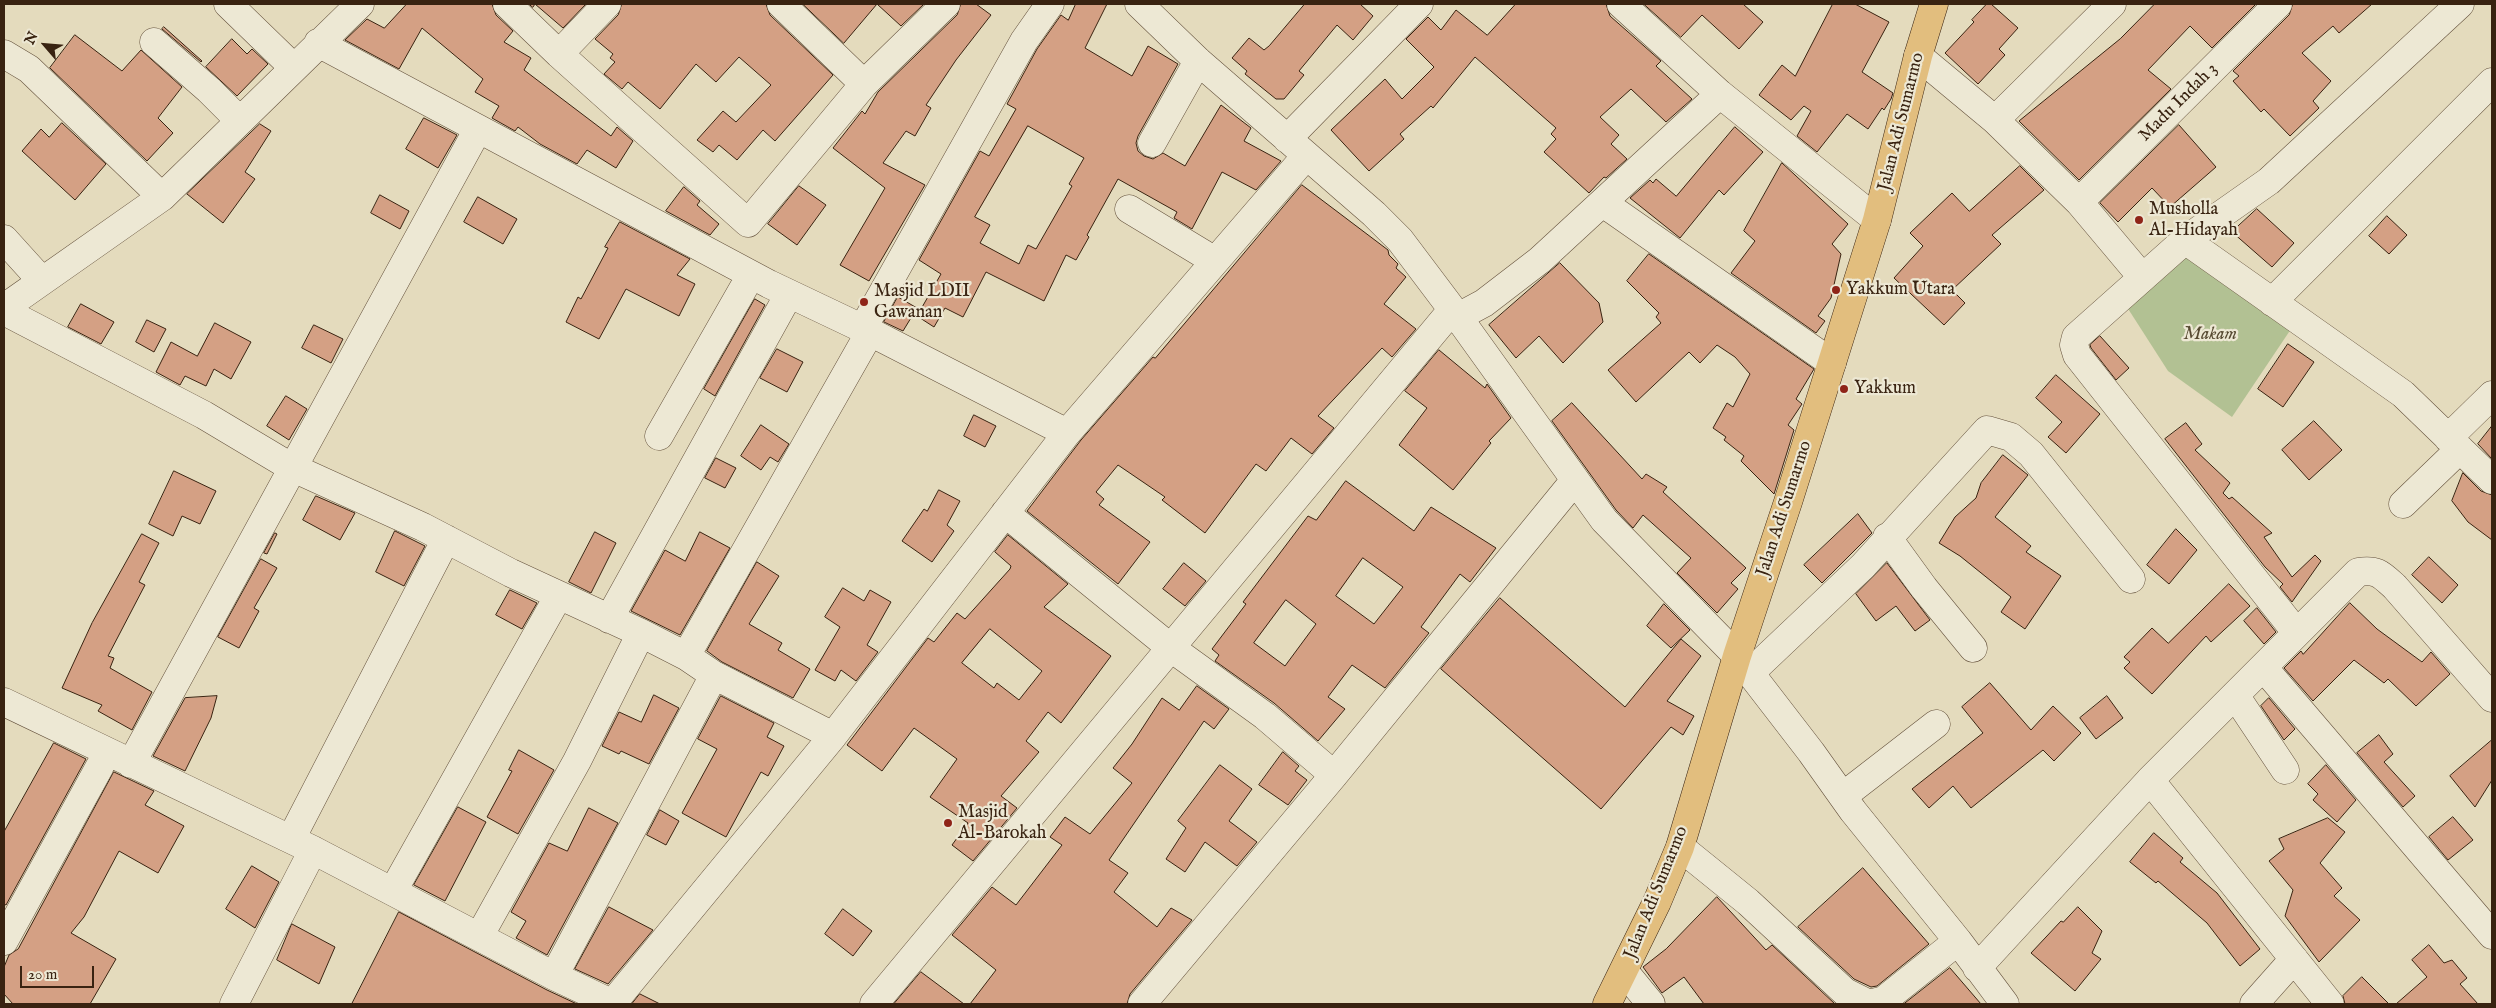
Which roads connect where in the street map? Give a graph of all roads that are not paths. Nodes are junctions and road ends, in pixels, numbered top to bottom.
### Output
1 (228, 4) edge
2 (360, 4) edge
3 (507, 4) edge
4 (607, 4) edge
5 (781, 4) edge
6 (946, 4) edge
7 (1050, 4) edge
8 (1138, 4) edge
9 (1419, 4) edge
10 (1621, 4) edge
11 (1934, 4) edge
12 (2112, 4) edge
13 (2278, 4) edge
14 (2460, 4) edge
15 (154, 42) dead end
16 (318, 42) junction
17 (4, 54) edge
18 (559, 54) junction
19 (1918, 56) junction
20 (1198, 61) junction
21 (293, 67) junction
22 (2492, 82) edge
23 (864, 84) junction
24 (1720, 94) junction
25 (240, 120) junction
26 (1995, 120) junction
27 (478, 129) junction
28 (1152, 143) dead end
29 (1297, 147) junction
30 (162, 197) junction
31 (1603, 202) junction
32 (2079, 202) junction
33 (1129, 209) dead end
34 (1877, 220) junction
35 (4, 239) edge
36 (2185, 240) junction
37 (1215, 261) junction
38 (751, 275) junction
39 (2142, 277) junction
40 (42, 281) junction
41 (789, 294) junction
42 (2272, 302) junction
43 (4, 309) edge
44 (1455, 314) junction
45 (866, 330) junction
46 (1832, 364) junction
47 (2492, 395) edge
48 (1067, 433) junction
49 (659, 436) dead end
50 (2454, 444) junction
51 (291, 467) junction
52 (1574, 480) junction
53 (2492, 480) edge
54 (2403, 504) dead end
55 (1005, 513) junction
56 (1888, 537) junction
57 (446, 539) junction
58 (2130, 579) dead end
59 (559, 596) junction
60 (609, 619) junction
61 (2296, 632) junction
62 (641, 634) junction
63 (1171, 648) junction
64 (1973, 648) dead end
65 (686, 656) junction
66 (1743, 664) junction
67 (2263, 667) junction
68 (714, 675) junction
69 (2235, 695) junction
70 (2492, 698) edge
71 (4, 702) edge
72 (1936, 724) dead end
73 (833, 736) junction
74 (131, 764) junction
75 (100, 766) dead end
76 (2285, 770) dead end
77 (1334, 775) junction
78 (2150, 780) junction
79 (1843, 796) junction
80 (302, 845) junction
81 (1680, 846) junction
82 (393, 891) junction
83 (480, 935) junction
84 (2492, 935) edge
85 (4, 941) edge
86 (1958, 941) junction
87 (2294, 959) junction
88 (1977, 968) junction
89 (1624, 971) junction
90 (554, 976) junction
91 (234, 1004) edge
92 (613, 1004) edge
93 (874, 1004) edge
94 (1142, 1004) edge
95 (1607, 1004) edge
96 (1651, 1004) edge
97 (2004, 1004) edge
98 (2254, 1004) edge
99 (2330, 1004) edge

1 - 21 street
2 - 16 street
3 - 18 street
4 - 18 street
5 - 23 street
6 - 23 street
7 - 45 street
8 - 20 street
9 - 29 street
10 - 24 street
11 - 19 main road, Jalan Adi Sumarmo
12 - 26 street
13 - 32 street, Madu Indah 3
14 - 36 street
15 - 25 street
16 - 21 street
16 - 27 street
17 - 30 street
18 - 23 street
19 - 26 street
19 - 34 main road, Jalan Adi Sumarmo
20 - 28 street
20 - 29 street
21 - 25 street
22 - 42 street
24 - 31 street
24 - 34 street
25 - 30 street
26 - 32 street
27 - 38 street
27 - 51 street
29 - 37 street
29 - 44 street
30 - 40 street
31 - 44 street
31 - 46 street
32 - 39 street
33 - 37 street
34 - 46 main road, Jalan Adi Sumarmo
35 - 40 street
36 - 39 street
36 - 42 street
37 - 48 street
38 - 41 street
38 - 49 street
39 - 61 street
40 - 43 street
41 - 45 street
41 - 60 street
42 - 50 street
43 - 51 street
44 - 52 street
44 - 63 street
45 - 48 street
45 - 65 street
46 - 66 main road, Jalan Adi Sumarmo
47 - 50 street
48 - 55 street
50 - 53 street
50 - 54 street
51 - 57 street
51 - 74 street
52 - 66 street
52 - 77 street
55 - 63 street
55 - 73 street
56 - 58 street
56 - 64 street
56 - 66 street
57 - 59 street
57 - 80 street
59 - 60 street
59 - 82 street
60 - 62 street
61 - 67 street
61 - 70 street
62 - 65 street
62 - 83 street
63 - 77 street
63 - 93 street
65 - 68 street
66 - 79 street
66 - 81 main road, Jalan Adi Sumarmo
67 - 69 street
67 - 84 street
68 - 73 street
68 - 90 street
69 - 76 street
69 - 78 street
71 - 74 street
72 - 79 street
73 - 92 street
74 - 80 street
75 - 85 street
77 - 94 street
78 - 87 street
78 - 88 street
79 - 86 street
80 - 82 street
80 - 91 street
81 - 86 street
81 - 89 main road, Jalan Adi Sumarmo
82 - 83 street
83 - 90 street
86 - 88 street
87 - 98 street
87 - 99 street
88 - 97 street
89 - 95 main road, Jalan Adi Sumarmo
89 - 96 street
90 - 92 street

